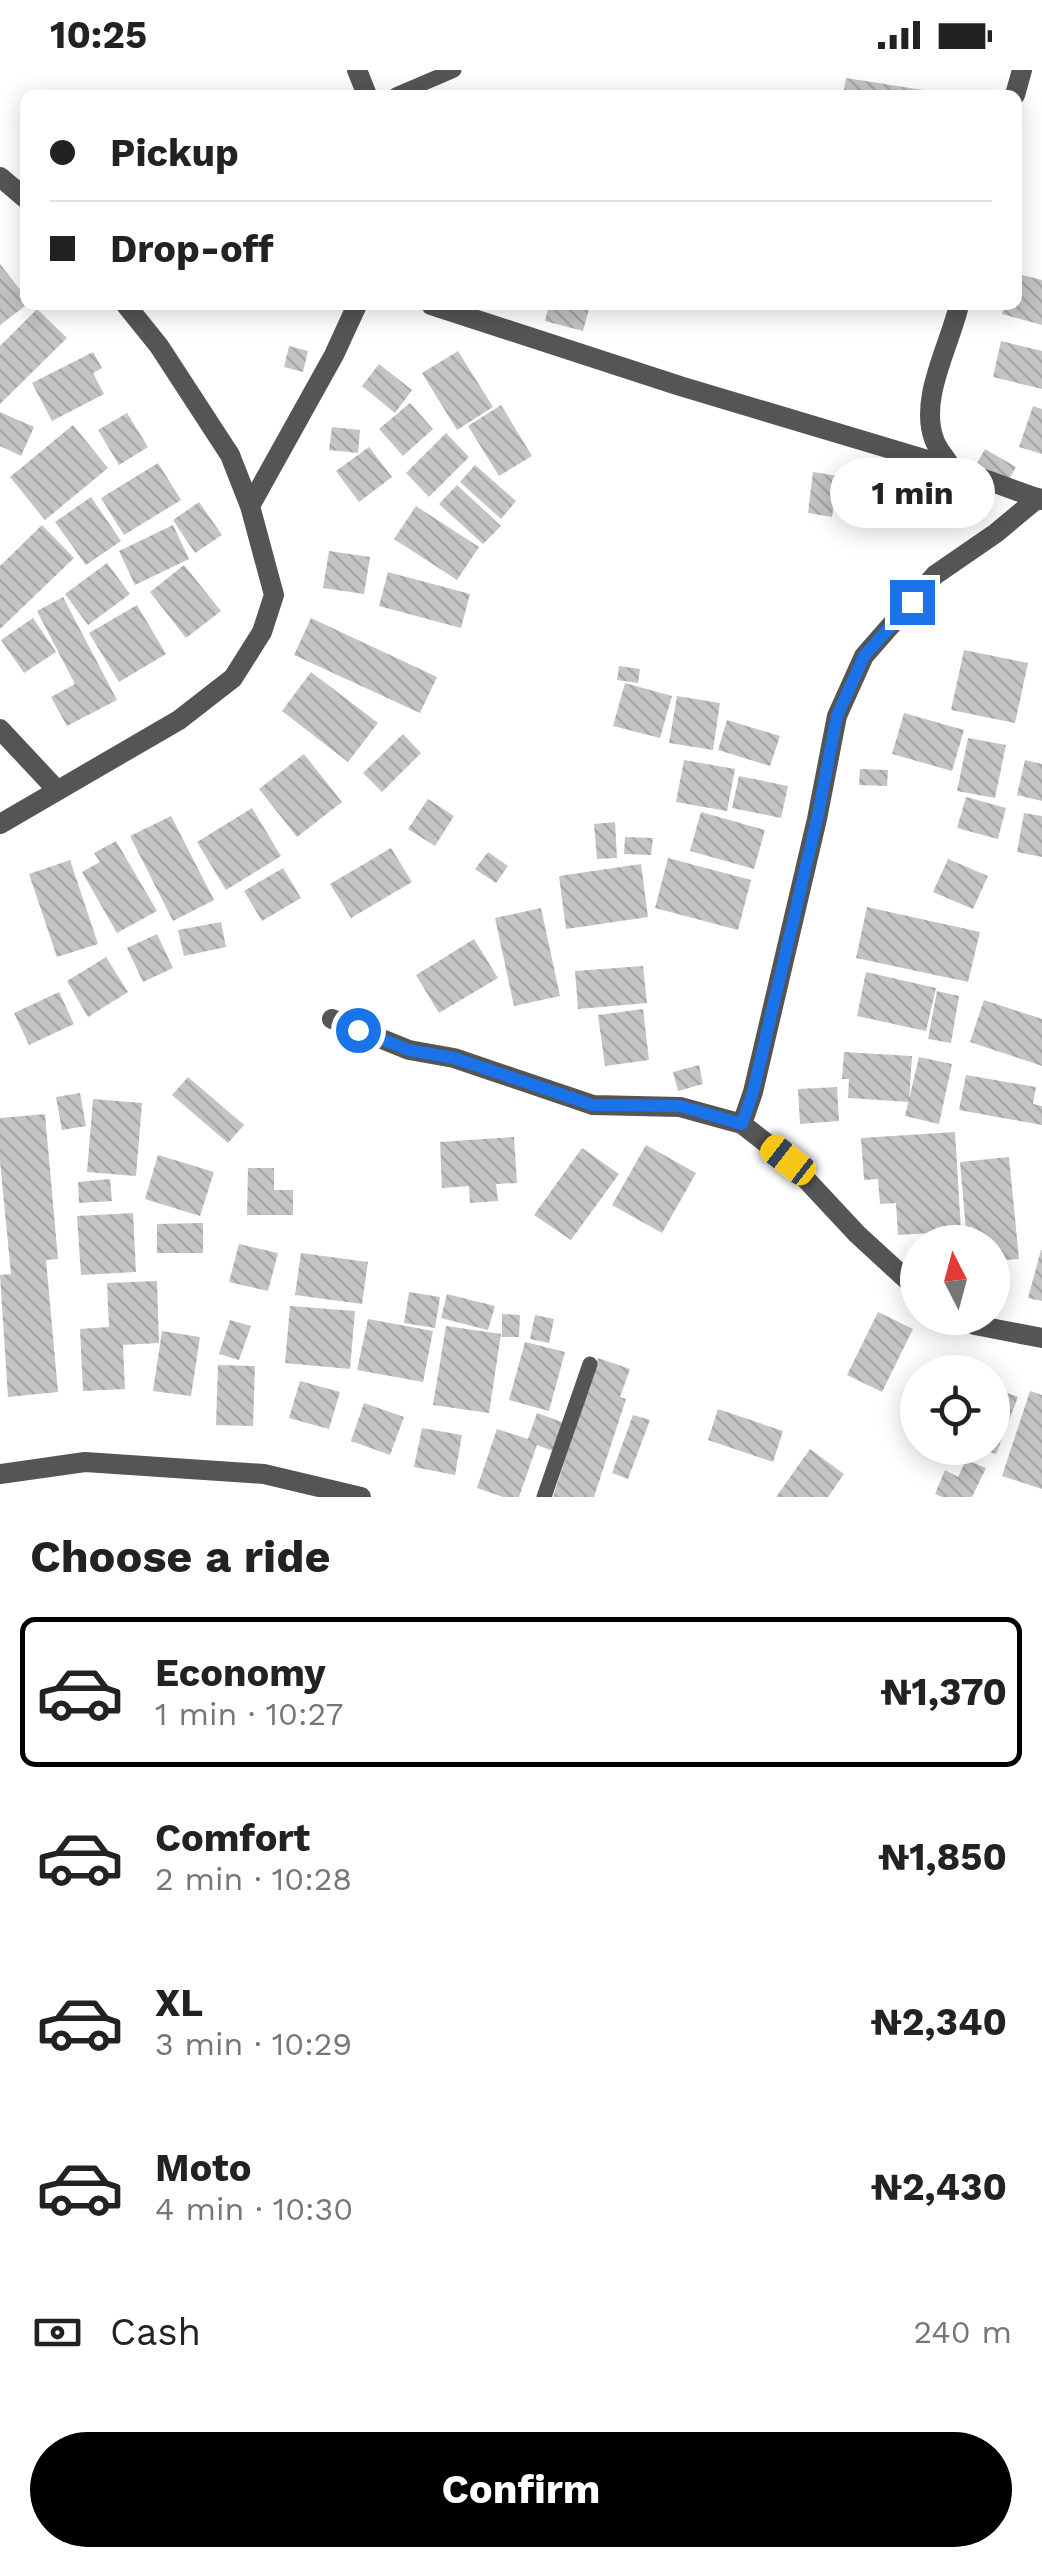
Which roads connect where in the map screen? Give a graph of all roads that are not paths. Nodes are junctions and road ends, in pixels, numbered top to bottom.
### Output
1 (454, 70) edge
2 (408, 90) edge
3 (0, 176) edge
4 (20, 194) edge
5 (130, 310) edge
6 (354, 310) edge
7 (446, 310) edge
8 (958, 310) edge
9 (951, 467) junction
10 (1040, 499) edge
11 (250, 506) junction
12 (0, 729) edge
13 (56, 788) junction
14 (0, 824) edge
15 (332, 1019) dead end
16 (742, 1124) junction
17 (900, 1273) edge
18 (1010, 1332) edge
19 (1042, 1338) edge
20 (590, 1364) dead end
21 (0, 1474) edge
22 (361, 1497) edge
23 (544, 1497) edge

1 - 2 lane
3 - 4 street
5 - 11 street
6 - 11 street
7 - 9 street
8 - 9 street
9 - 10 street
10 - 16 street
11 - 13 street
12 - 13 street
13 - 14 street
15 - 16 street
16 - 17 street
18 - 19 street
20 - 23 lane
21 - 22 street

